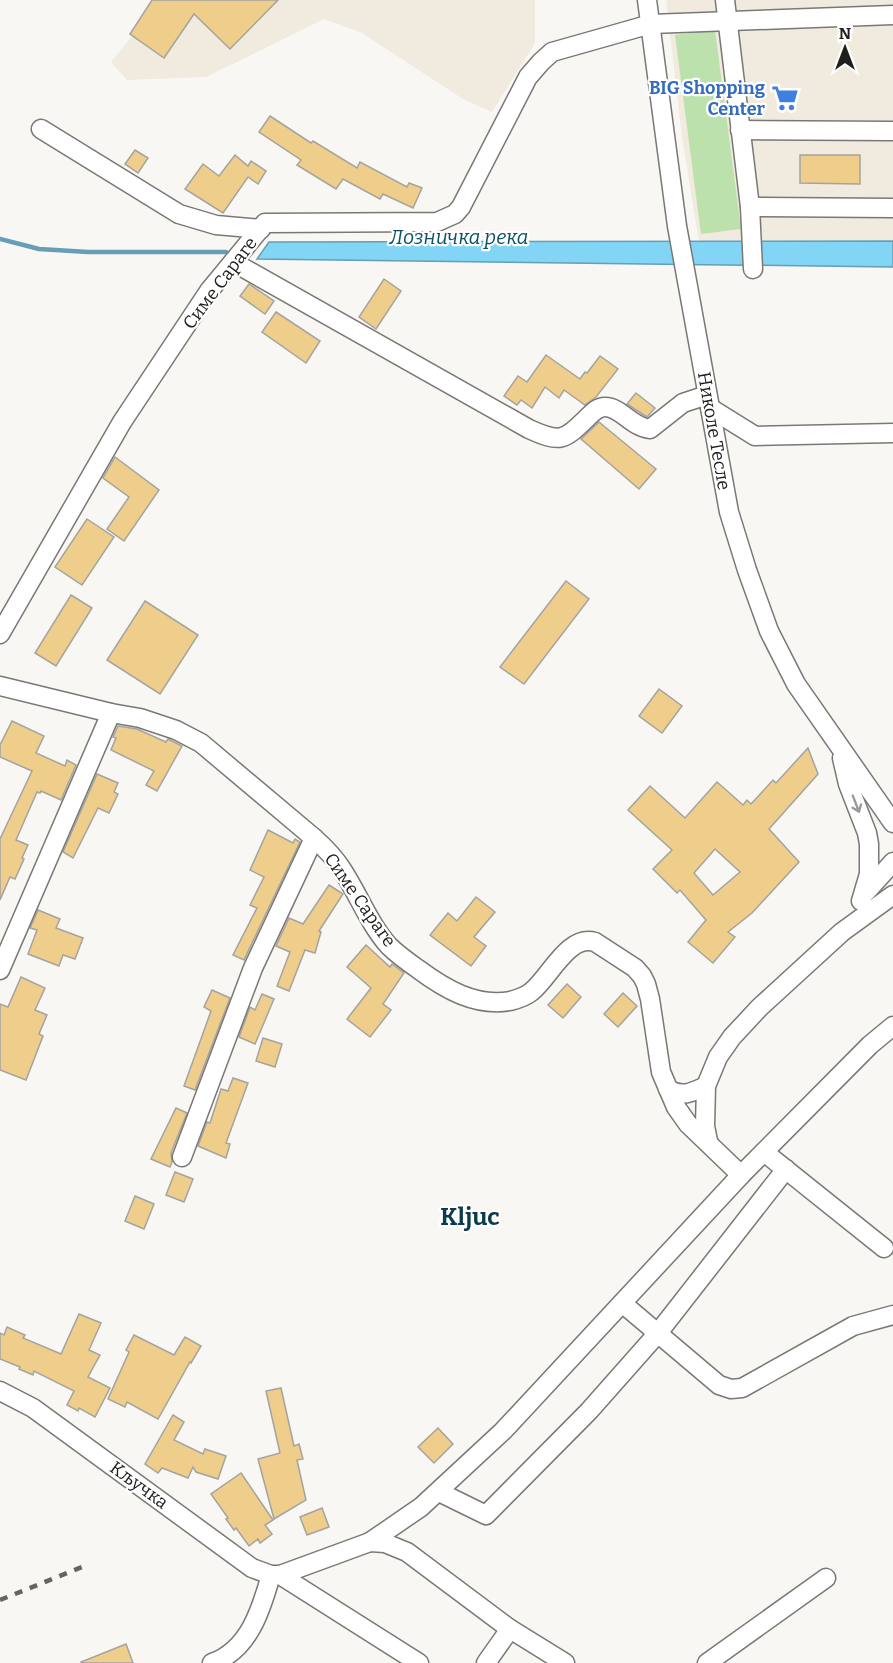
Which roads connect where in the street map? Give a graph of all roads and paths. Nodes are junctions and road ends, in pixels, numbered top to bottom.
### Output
1 (647, 0) edge
2 (725, 0) edge
3 (893, 15) edge
4 (728, 22) junction
5 (651, 24) junction
6 (40, 129) dead end
7 (740, 130) junction
8 (893, 131) edge
9 (750, 207) junction
10 (893, 208) edge
11 (261, 229) junction
12 (233, 262) junction
13 (753, 269) dead end
14 (709, 401) junction
15 (893, 433) edge
16 (0, 634) edge
17 (0, 686) edge
18 (111, 713) junction
19 (839, 748) junction
20 (893, 823) edge
21 (314, 838) junction
22 (893, 862) edge
23 (893, 895) edge
24 (861, 901) junction
25 (842, 932) junction
26 (0, 970) edge
27 (893, 1026) edge
28 (706, 1086) junction
29 (668, 1089) junction
30 (708, 1141) junction
31 (764, 1152) junction
32 (182, 1157) dead end
33 (786, 1169) junction
34 (741, 1175) junction
35 (884, 1248) dead end
36 (622, 1303) junction
37 (893, 1315) edge
38 (658, 1333) junction
39 (0, 1391) edge
40 (439, 1492) junction
41 (370, 1542) junction
42 (275, 1575) junction
43 (826, 1578) dead end
44 (510, 1629) junction
45 (212, 1663) edge
46 (419, 1663) edge
47 (486, 1663) edge
48 (565, 1663) edge
49 (707, 1663) edge

1 - 5 street, Николе Тесле
2 - 4 street
3 - 4 street
4 - 5 street
4 - 7 street
5 - 11 street, Симе Сараге
5 - 14 street, Николе Тесле
6 - 11 street
7 - 8 street
7 - 9 street
9 - 10 street
9 - 13 street
11 - 12 street, Симе Сараге
12 - 14 street
12 - 16 street, Симе Сараге
14 - 15 street
14 - 19 street, Николе Тесле
17 - 18 street, Симе Сараге
18 - 21 street, Симе Сараге
18 - 26 street
19 - 20 street, Николе Тесле
19 -> 24 street
21 - 29 street, Симе Сараге
21 - 32 street
22 - 24 street
23 - 25 street
24 - 25 street
25 - 28 street
27 - 31 street
28 - 29 street
28 - 30 street
29 - 30 street, Симе Сараге
30 - 34 street, Симе Сараге
31 - 33 street
31 - 34 street
33 - 35 street
33 - 38 street
34 - 36 street
36 - 38 street
36 - 40 street
37 - 38 street
38 - 40 street
39 - 42 street, Кључка
40 - 41 street
41 - 42 street
41 - 44 street
42 - 45 street
42 - 46 street, Кључка
43 - 49 street
44 - 47 street
44 - 48 street

